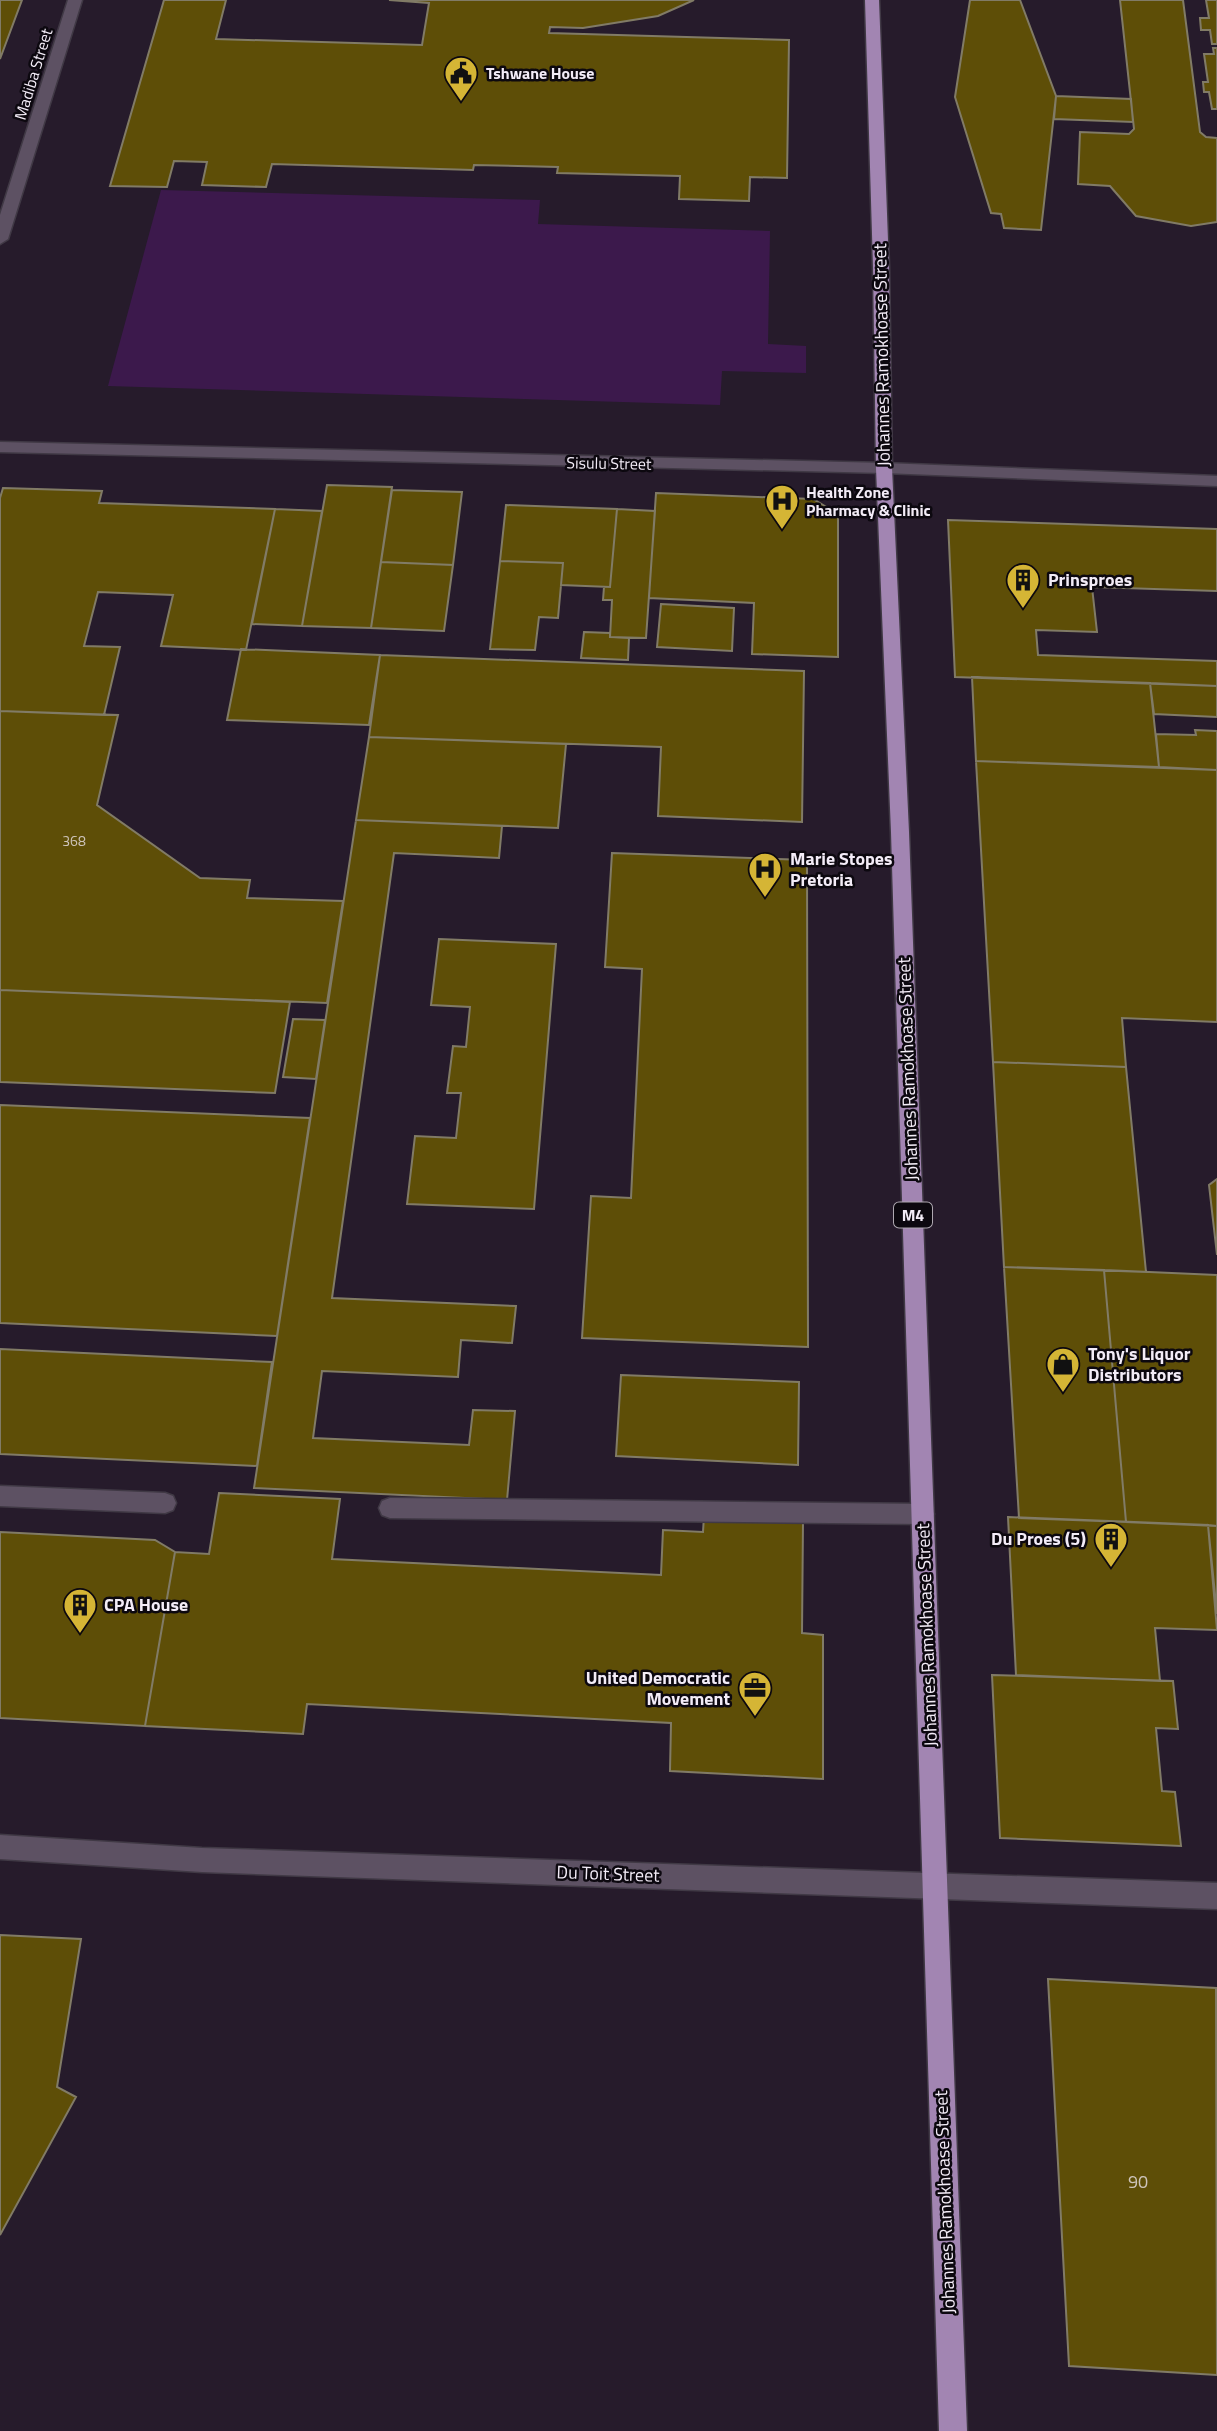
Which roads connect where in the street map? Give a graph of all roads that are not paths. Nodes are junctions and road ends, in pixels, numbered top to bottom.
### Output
1 (75, 0) edge
2 (872, 0) edge
3 (0, 239) edge
4 (0, 447) edge
5 (884, 468) junction
6 (1217, 481) edge
7 (0, 1496) edge
8 (165, 1503) dead end
9 (390, 1508) dead end
10 (923, 1514) junction
11 (0, 1847) edge
12 (935, 1886) junction
13 (1217, 1896) edge
14 (953, 2431) edge

1 - 3 street, Madiba Street
2 - 5 main road, Johannes Ramokhoase Street / M4
4 - 5 street, Sisulu Street
5 - 6 street, Sisulu Street
5 - 10 main road, Johannes Ramokhoase Street / M4
7 - 8 street
9 - 10 street
10 - 12 main road, Johannes Ramokhoase Street / M4
11 - 12 street, Du Toit Street
12 - 13 street, Du Toit Street
12 - 14 main road, Johannes Ramokhoase Street / M4

